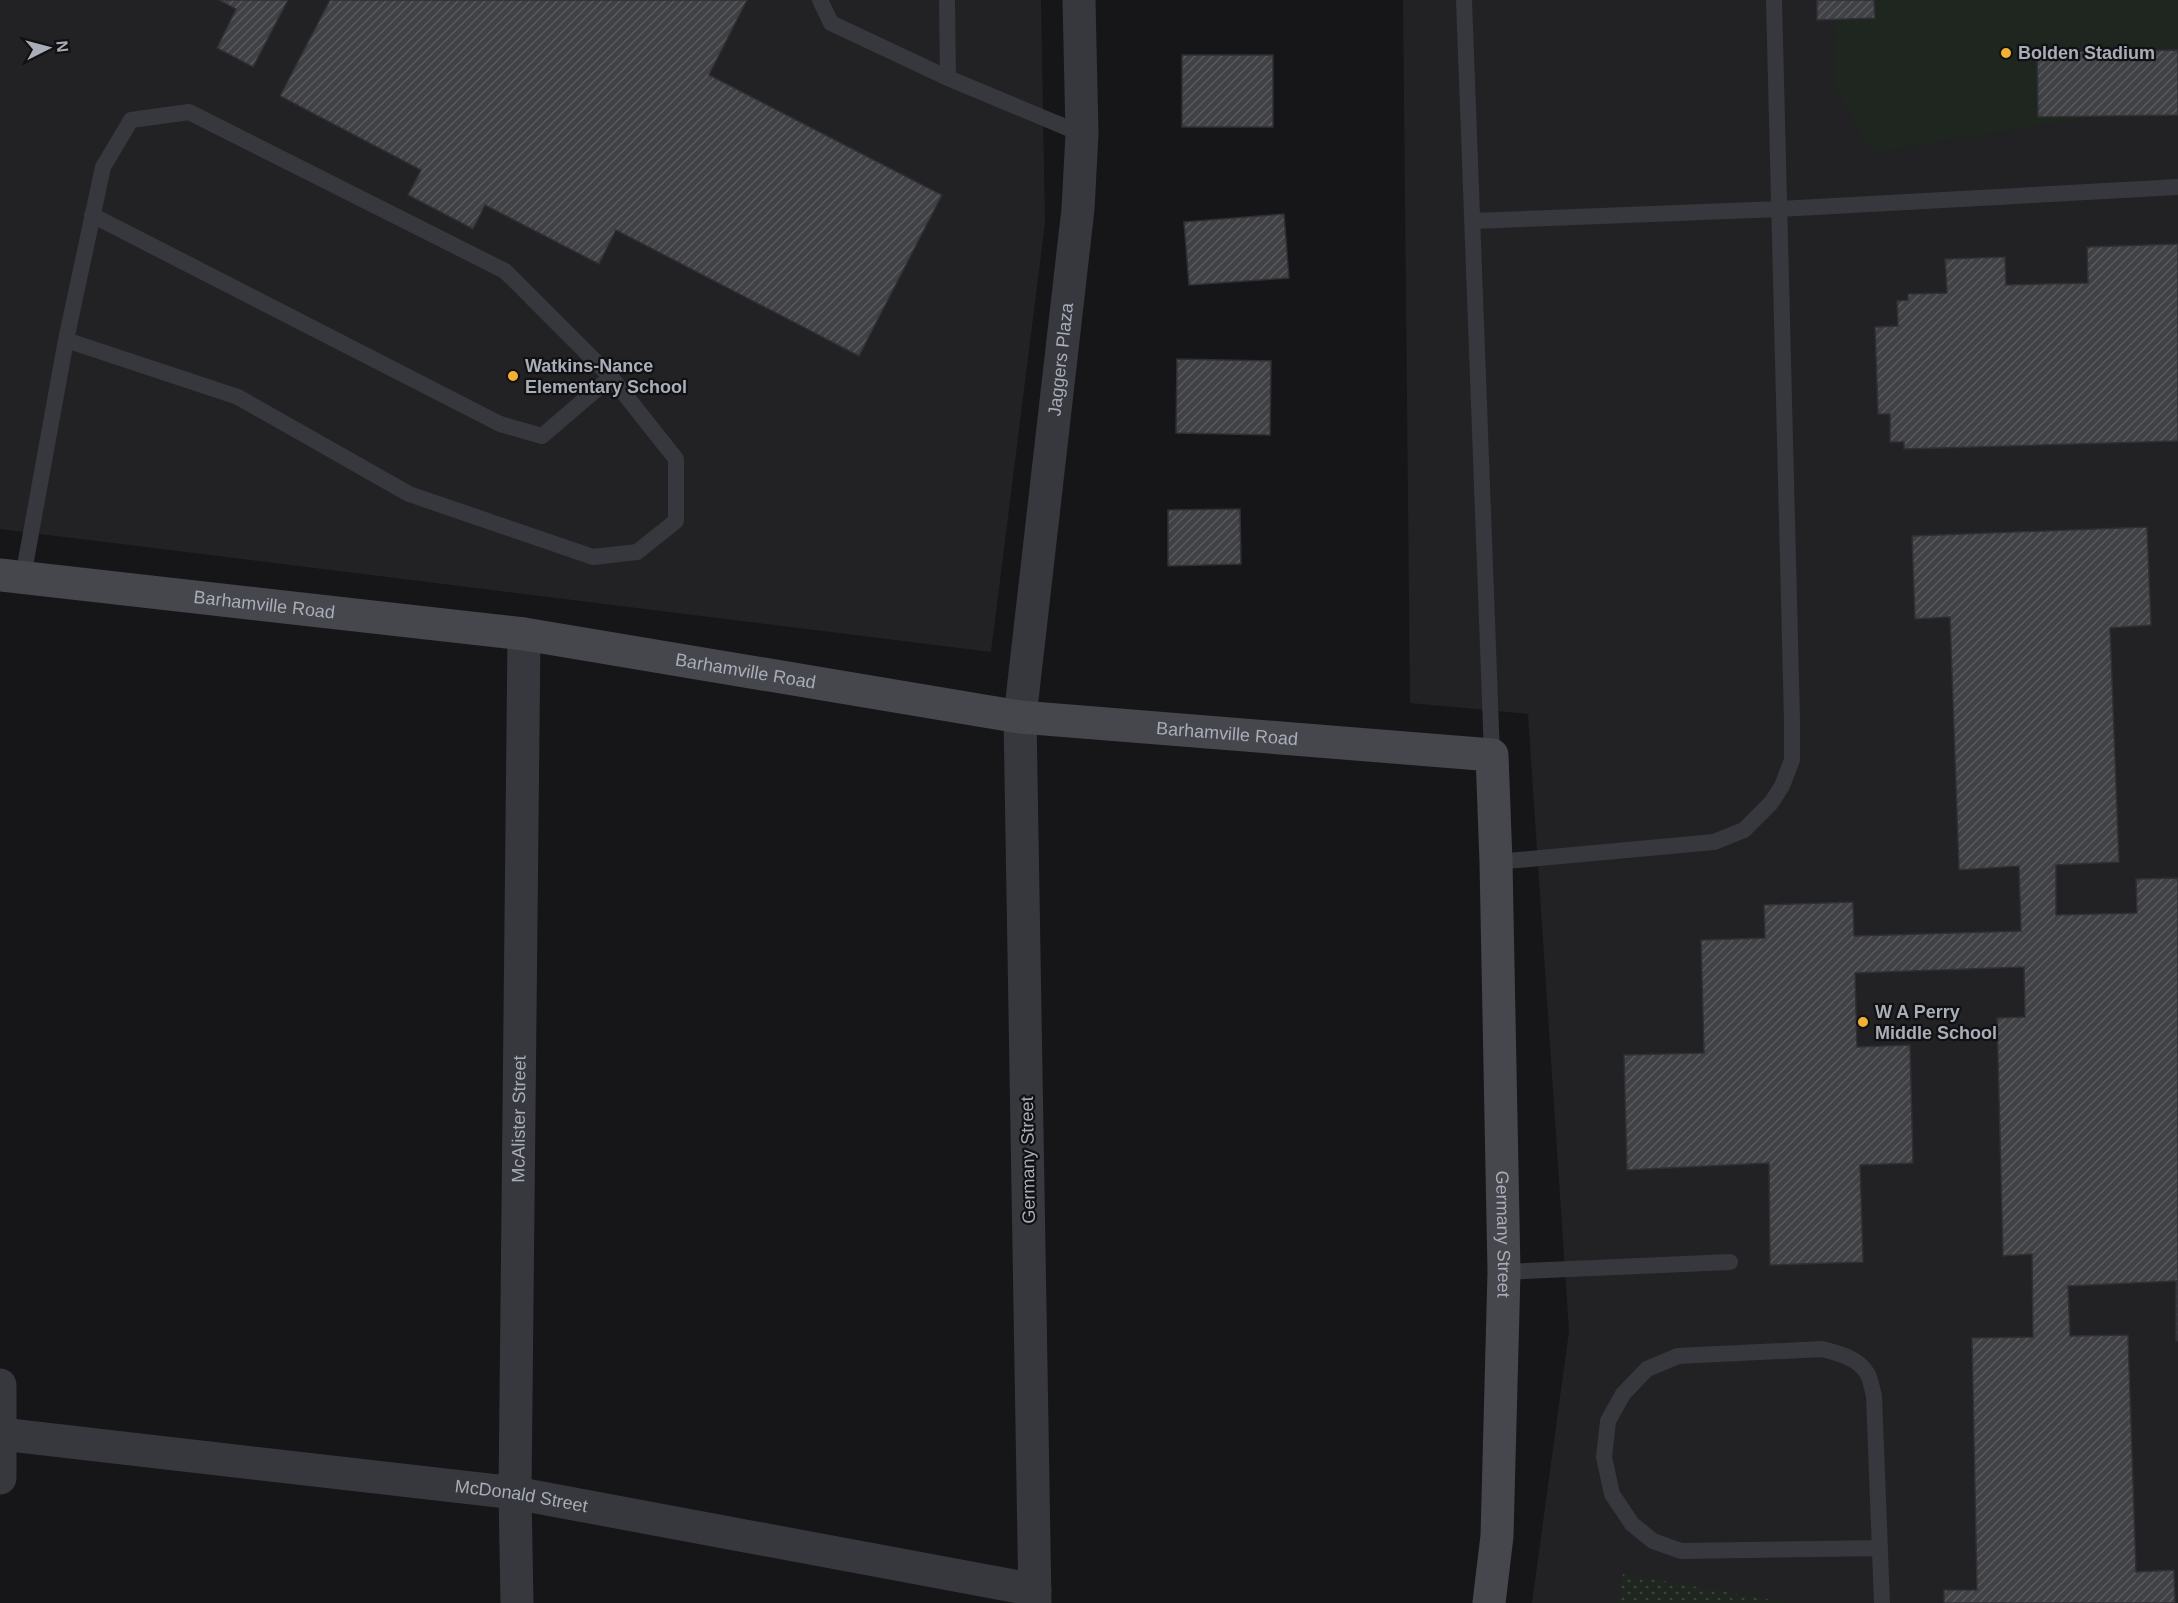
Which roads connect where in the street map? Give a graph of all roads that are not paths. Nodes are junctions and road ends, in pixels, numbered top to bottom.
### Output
1 (820, 0) edge
2 (947, 0) edge
3 (1079, 0) edge
4 (1464, 0) edge
5 (1774, 0) edge
6 (948, 78) junction
7 (1082, 134) junction
8 (2178, 187) edge
9 (1779, 209) junction
10 (92, 215) junction
11 (1472, 220) junction
12 (66, 340) junction
13 (611, 377) junction
14 (11, 576) edge
15 (524, 634) junction
16 (1020, 717) junction
17 (1492, 755) junction
18 (1496, 862) junction
19 (1730, 1262) dead end
20 (1504, 1272) junction
21 (0, 1385) edge
22 (1, 1434) edge
23 (0, 1478) edge
24 (515, 1493) junction
25 (1880, 1548) junction
26 (1035, 1597) edge
27 (517, 1603) edge
28 (1489, 1603) edge
29 (1882, 1603) edge

1 - 6 lane
2 - 6 lane
3 - 7 street, Jaggers Plaza
4 - 11 lane
5 - 9 lane
6 - 7 lane
7 - 16 street, Jaggers Plaza
8 - 9 lane
9 - 11 lane
9 - 18 lane
10 - 12 lane
10 - 13 lane
10 - 13 lane
11 - 17 lane
12 - 13 lane
12 - 14 lane
14 - 15 street, Barhamville Road
15 - 16 street, Barhamville Road
15 - 24 street, McAlister Street
16 - 17 street, Barhamville Road
16 - 26 street, Germany Street
17 - 18 street, Germany Street
18 - 20 street, Germany Street
19 - 20 lane
20 - 28 street, Germany Street
21 - 22 street
22 - 23 street
22 - 24 street, McDonald Street
24 - 26 street, McDonald Street
24 - 27 street, McAlister Street
25 - 25 lane
25 - 29 lane

